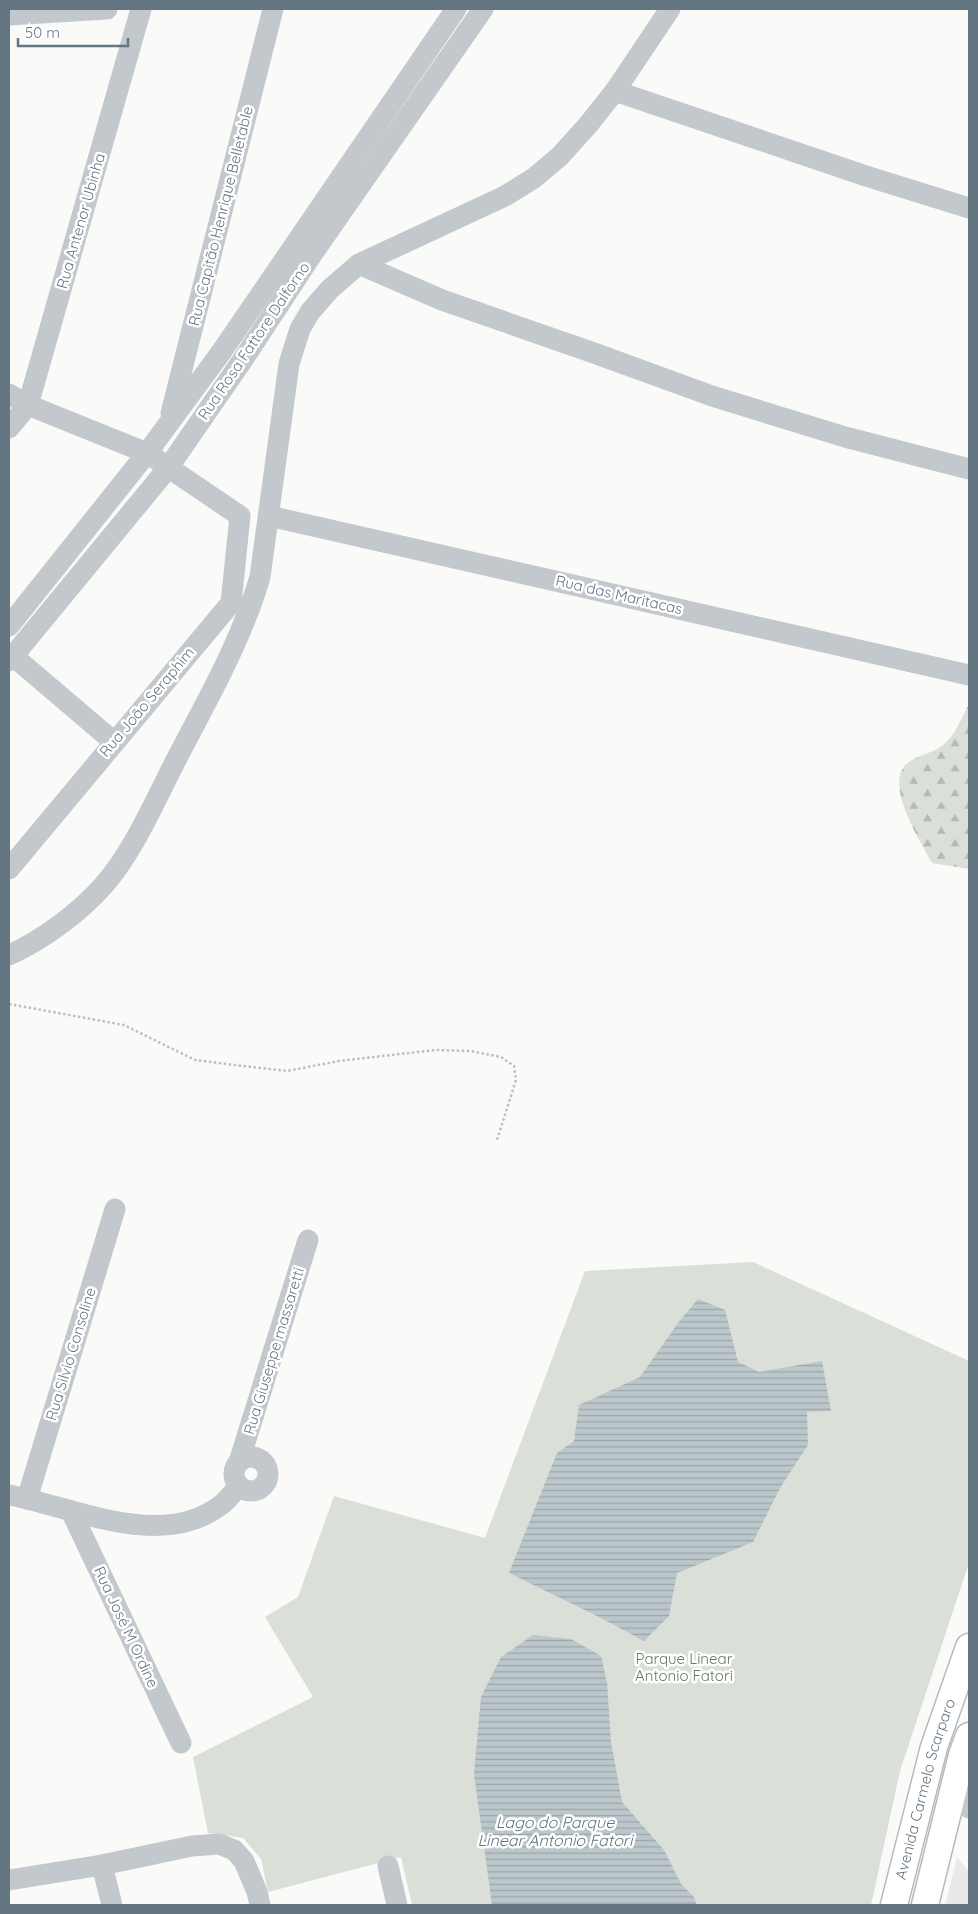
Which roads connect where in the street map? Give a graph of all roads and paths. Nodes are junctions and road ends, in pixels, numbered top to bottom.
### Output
1 (107, 9) edge
2 (141, 9) edge
3 (273, 9) edge
4 (456, 9) edge
5 (483, 9) edge
6 (670, 9) edge
7 (9, 15) edge
8 (615, 91) junction
9 (969, 208) edge
10 (359, 264) junction
11 (270, 300) junction
12 (9, 394) edge
13 (28, 404) junction
14 (168, 424) junction
15 (9, 428) edge
16 (147, 453) junction
17 (168, 468) junction
18 (969, 469) edge
19 (269, 516) junction
20 (9, 626) edge
21 (11, 658) edge
22 (969, 675) edge
23 (114, 742) junction
24 (9, 869) edge
25 (9, 955) edge
26 (9, 1004) edge
27 (497, 1140) dead end
28 (114, 1209) dead end
29 (308, 1240) dead end
30 (239, 1462) junction
31 (239, 1486) junction
32 (18, 1497) edge
33 (71, 1512) junction
34 (969, 1647) edge
35 (969, 1736) edge
36 (181, 1743) dead end
37 (962, 1799) edge
38 (102, 1865) junction
39 (388, 1866) dead end
40 (9, 1880) edge
41 (112, 1905) edge
42 (260, 1905) edge
43 (397, 1905) edge
44 (894, 1905) edge
45 (925, 1905) edge

1 - 7 street
2 - 13 street, Rua Antenor Ubinha
3 - 14 street, Rua Capitão Henrique Belletable
4 - 11 street, Rua Rosa Fattore Dalforno
5 - 11 street, Rua Rosa Fattore Dalforno
6 - 8 street
8 - 9 street
8 - 10 street
10 - 18 street
10 - 19 street
11 - 14 street, Rua Rosa Fattore Dalforno
11 - 17 street, Rua Rosa Fattore Dalforno
12 - 13 street
13 - 15 street, Rua Antenor Ubinha
13 - 16 street
14 - 16 street, Rua Rosa Fattore Dalforno
16 - 17 street
16 - 20 street, Rua Rosa Fattore Dalforno
17 - 21 street, Rua Rosa Fattore Dalforno
17 - 23 street, Rua João Seraphim
19 - 22 street, Rua das Maritacas
19 - 25 street
21 - 23 street
23 - 24 street, Rua João Seraphim
26 - 27 path
28 - 32 street, Rua Silvio Consoline
29 - 30 street, Rua Giuseppe massaretti
30 - 31 street
30 - 31 street
31 - 33 street
32 - 33 street
33 - 36 street, Rua José M Ordine
34 - 44 main road, Avenida Carmelo Scarparo
35 - 37 main road, Avenida Carmelo Scarparo
37 - 45 main road, Avenida Carmelo Scarparo
38 - 40 street
38 - 41 street
38 - 42 street
39 - 43 street

